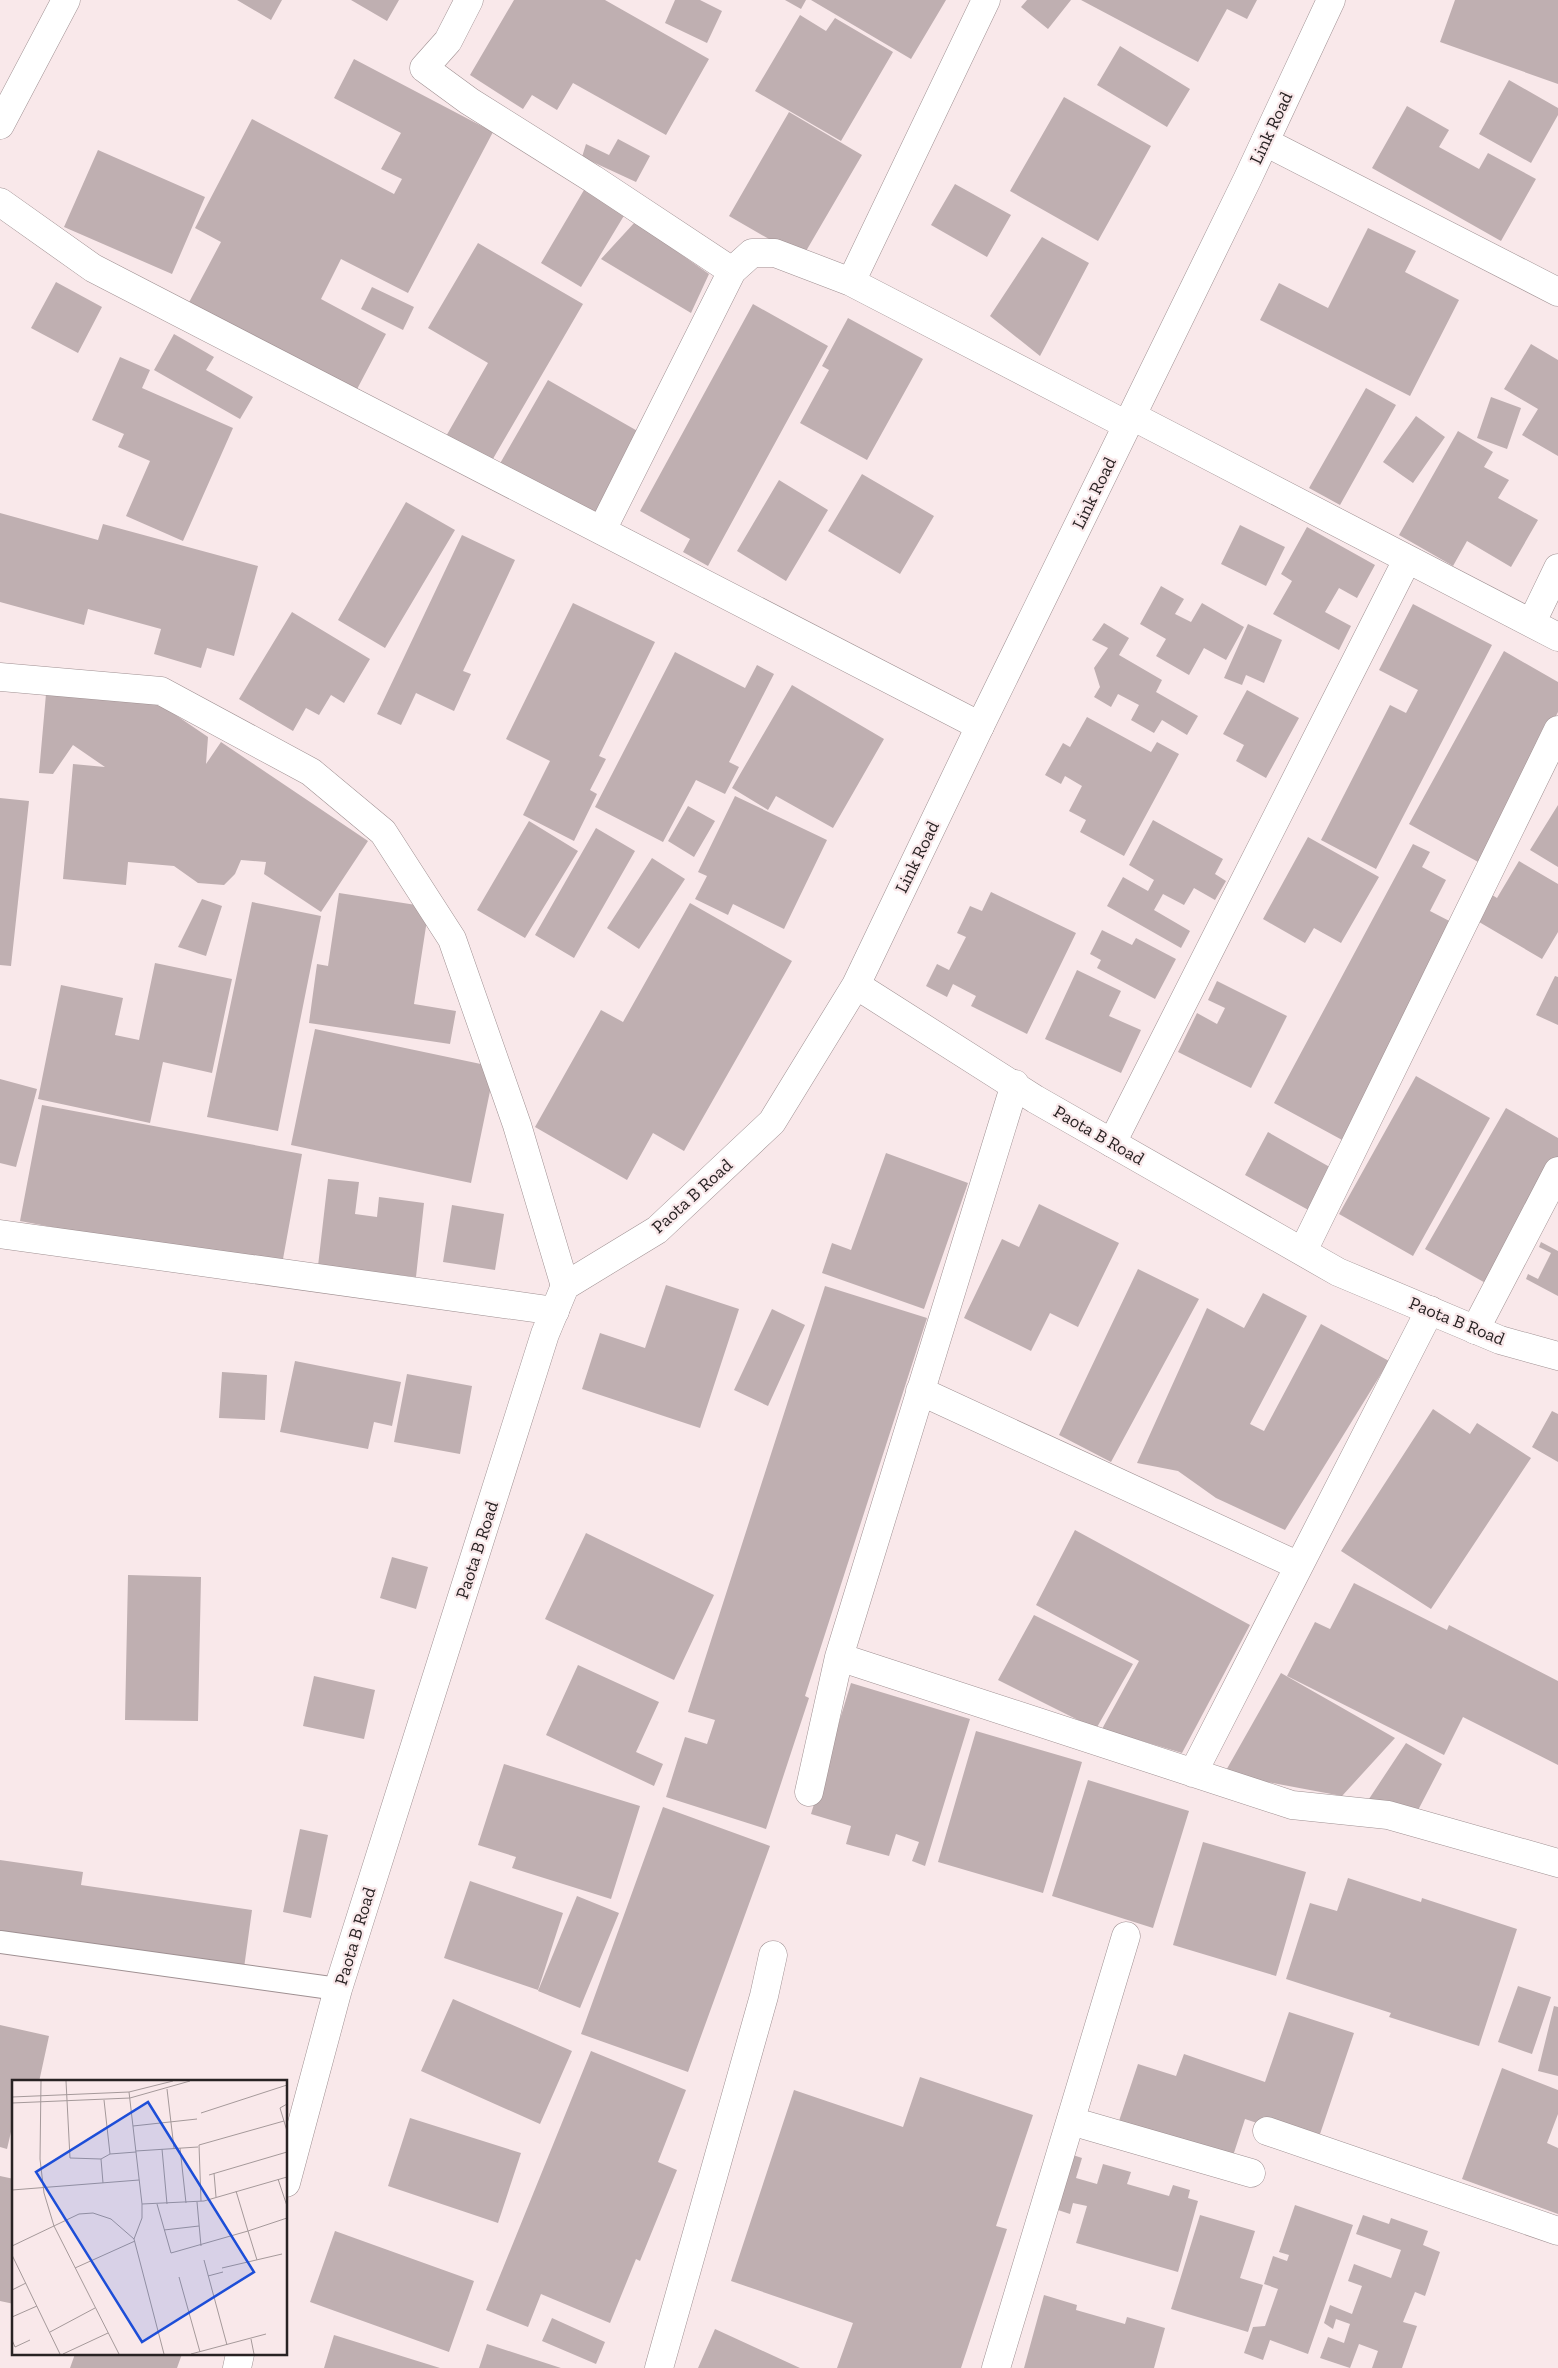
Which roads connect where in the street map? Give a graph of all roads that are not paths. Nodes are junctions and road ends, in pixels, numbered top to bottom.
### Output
1 (66, 0) edge
2 (469, 0) edge
3 (986, 0) edge
4 (1331, 0) edge
5 (0, 125) edge
6 (1265, 142) junction
7 (0, 202) edge
8 (732, 270) junction
9 (851, 282) junction
10 (1558, 292) edge
11 (1129, 420) junction
12 (602, 530) junction
13 (1408, 560) junction
14 (1558, 568) edge
15 (1532, 622) junction
16 (1558, 637) edge
17 (0, 677) edge
18 (980, 726) junction
19 (1558, 730) edge
20 (856, 985) junction
21 (1015, 1084) junction
22 (1112, 1143) junction
23 (1558, 1171) edge
24 (0, 1234) edge
25 (1303, 1251) junction
26 (565, 1286) junction
27 (1430, 1310) junction
28 (555, 1311) junction
29 (1475, 1330) junction
30 (1558, 1356) edge
31 (920, 1391) junction
32 (1299, 1566) junction
33 (839, 1657) junction
34 (1194, 1774) junction
35 (809, 1792) dead end
36 (1558, 1863) edge
37 (1126, 1936) dead end
38 (0, 1942) edge
39 (773, 1955) dead end
40 (338, 1988) junction
41 (1070, 2121) junction
42 (1266, 2131) dead end
43 (1251, 2173) dead end
44 (288, 2176) edge
45 (1558, 2231) edge
46 (659, 2368) edge
47 (996, 2368) edge

1 - 5 street
2 - 8 street
3 - 9 street
4 - 6 street, Link Road
6 - 10 street
6 - 11 street, Link Road
7 - 12 street
8 - 9 street
8 - 12 street
9 - 11 street
11 - 13 street
11 - 18 street, Link Road
12 - 18 street
13 - 15 street
13 - 22 street
14 - 15 street
15 - 16 street
17 - 26 street
18 - 20 street, Link Road
19 - 25 street
20 - 21 street, Paota B Road
20 - 26 street, Paota B Road
21 - 22 street, Paota B Road
21 - 31 street
22 - 25 street, Paota B Road
23 - 29 street
24 - 28 street
25 - 27 street, Paota B Road
26 - 28 street, Paota B Road
27 - 29 street, Paota B Road
27 - 32 street
28 - 40 street, Paota B Road
29 - 30 street, Paota B Road
31 - 32 street
31 - 33 street
32 - 34 street
33 - 34 street
33 - 35 street
34 - 36 street
37 - 41 street
38 - 40 lane
39 - 46 street
40 - 44 street, Paota B Road
41 - 43 street
41 - 47 street
42 - 45 street

